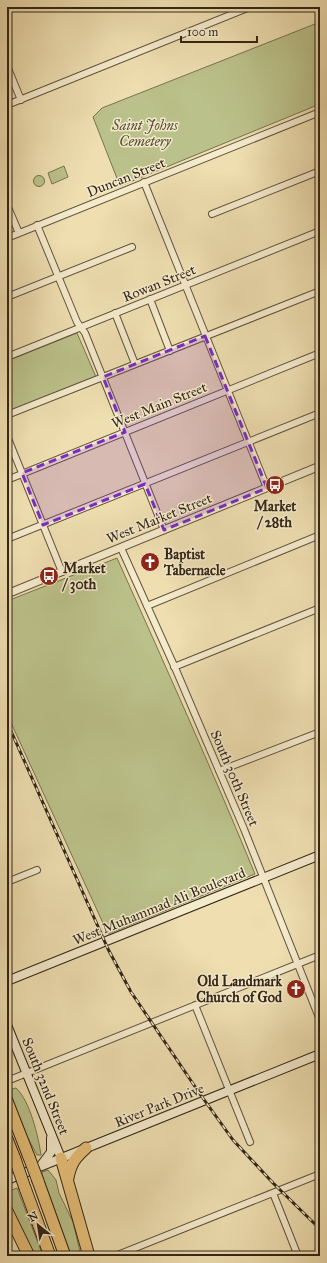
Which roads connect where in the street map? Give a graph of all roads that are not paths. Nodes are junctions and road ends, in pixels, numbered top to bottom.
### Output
1 (10, 7) edge
2 (250, 7) edge
3 (7, 8) edge
4 (7, 66) edge
5 (20, 100) junction
6 (7, 105) edge
7 (320, 112) edge
8 (320, 171) edge
9 (144, 182) junction
10 (7, 205) edge
11 (212, 214) dead end
12 (37, 225) junction
13 (320, 231) edge
14 (19, 233) junction
15 (7, 238) edge
16 (132, 246) dead end
17 (58, 277) junction
18 (185, 285) junction
19 (320, 291) edge
20 (7, 297) edge
21 (150, 299) junction
22 (115, 313) junction
23 (81, 327) junction
24 (206, 336) junction
25 (170, 350) junction
26 (320, 353) edge
27 (7, 357) edge
28 (135, 364) junction
29 (103, 377) junction
30 (227, 391) junction
31 (320, 413) edge
32 (7, 416) edge
33 (125, 432) junction
34 (7, 436) edge
35 (248, 443) junction
36 (320, 466) edge
37 (22, 473) junction
38 (7, 480) edge
39 (145, 484) junction
40 (267, 488) junction
41 (43, 525) junction
42 (164, 530) junction
43 (320, 535) edge
44 (7, 539) edge
45 (121, 548) junction
46 (62, 572) junction
47 (7, 594) edge
48 (147, 606) junction
49 (320, 608) edge
50 (174, 667) junction
51 (320, 732) edge
52 (219, 771) junction
53 (320, 855) edge
54 (37, 870) dead end
55 (262, 878) junction
56 (7, 882) edge
57 (320, 955) edge
58 (297, 964) junction
59 (7, 981) edge
60 (195, 1005) junction
61 (320, 1020) edge
62 (7, 1025) edge
63 (320, 1054) edge
64 (27, 1073) junction
65 (7, 1081) edge
66 (230, 1091) junction
67 (7, 1101) edge
68 (50, 1130) junction
69 (7, 1139) edge
70 (250, 1142) dead end
71 (86, 1148) junction
72 (62, 1158) junction
73 (39, 1167) junction
74 (320, 1174) edge
75 (68, 1178) junction
76 (7, 1180) edge
77 (273, 1193) junction
78 (7, 1211) edge
79 (29, 1256) edge
80 (50, 1256) edge
81 (65, 1256) edge
82 (89, 1256) edge
83 (115, 1256) edge
84 (298, 1256) edge

1 - 3 street
2 - 5 street
4 - 5 street
5 - 6 street
7 - 9 street, Duncan Street
8 - 11 street
9 - 12 street, Duncan Street
9 - 18 street
10 - 14 street
12 - 14 street, Duncan Street
12 - 17 street
13 - 18 street, Rowan Street
14 - 15 street, Duncan Street
16 - 17 street
17 - 20 street
17 - 23 street
18 - 21 street, Rowan Street
18 - 24 street
19 - 24 street
21 - 22 street, Rowan Street
21 - 25 street
22 - 23 street, Rowan Street
22 - 28 street
23 - 27 street, Rowan Street
23 - 29 street
24 - 25 street
24 - 30 street
25 - 28 street
26 - 30 street, West Main Street
28 - 29 street
29 - 32 street
29 - 33 street
30 - 33 street, West Main Street
30 - 35 street
31 - 35 street
33 - 37 street, West Main Street
33 - 39 street
34 - 37 street
35 - 39 street
35 - 40 street
36 - 40 street, West Market Street
37 - 38 street, West Main Street
37 - 41 street
39 - 41 street
39 - 42 street
40 - 42 street, West Market Street
41 - 44 street
41 - 46 street
42 - 45 street, West Market Street
43 - 48 street
45 - 46 street, West Market Street
45 - 48 street, South 30th Street
46 - 47 street, West Market Street
48 - 50 street, South 30th Street
49 - 50 street
50 - 52 street, South 30th Street
51 - 52 street
52 - 55 street, South 30th Street
53 - 55 main road, West Muhammad Ali Boulevard
54 - 56 street
55 - 58 street, South 30th Street
55 - 59 main road, West Muhammad Ali Boulevard
57 - 58 street
58 - 60 street
58 - 61 street, South 30th Street
60 - 64 street
60 - 66 street
62 - 64 main road, South 32nd Street
63 - 66 main road, River Park Drive
64 - 65 street
64 - 68 main road, South 32nd Street
66 - 70 street
66 - 71 main road, River Park Drive
67 - 81 highway, bridge
68 - 72 main road, South 32nd Street
68 - 73 main road
69 - 80 highway, bridge
71 - 72 main road, River Park Drive
71 - 75 highway
72 - 73 main road, River Park Drive
72 - 75 highway
73 - 76 main road, River Park Drive
74 - 77 street
75 - 82 highway
77 - 83 street
77 - 84 street
78 - 79 highway

